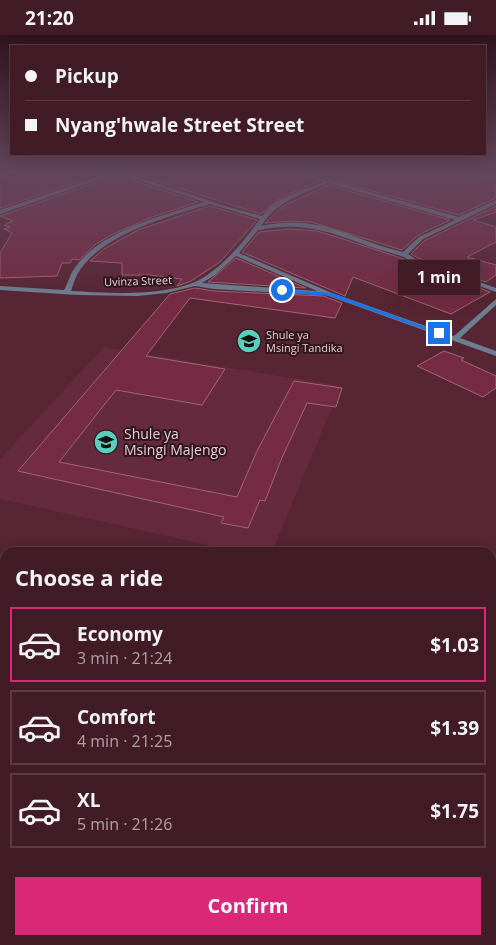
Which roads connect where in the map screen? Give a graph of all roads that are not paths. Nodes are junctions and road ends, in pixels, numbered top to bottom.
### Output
1 (175, 213) edge
2 (248, 213) edge
3 (268, 213) edge
4 (440, 213) edge
5 (472, 213) edge
6 (265, 218) junction
7 (460, 219) junction
8 (256, 229) junction
9 (234, 253) junction
10 (404, 254) junction
11 (195, 284) junction
12 (0, 288) edge
13 (496, 290) edge
14 (67, 292) junction
15 (330, 294) junction
16 (496, 301) edge
17 (455, 339) junction
18 (496, 354) edge

1 - 14 street
2 - 6 street
3 - 6 street, Uvinza Street
4 - 7 street
5 - 7 street
6 - 8 street, Uvinza Street
7 - 10 street
8 - 9 street, Uvinza Street
8 - 10 street
9 - 11 street, Uvinza Street
9 - 15 street
10 - 13 street
11 - 14 street, Uvinza Street
11 - 15 street
12 - 14 street, Uvinza Street
15 - 17 street
16 - 17 street
17 - 18 street

